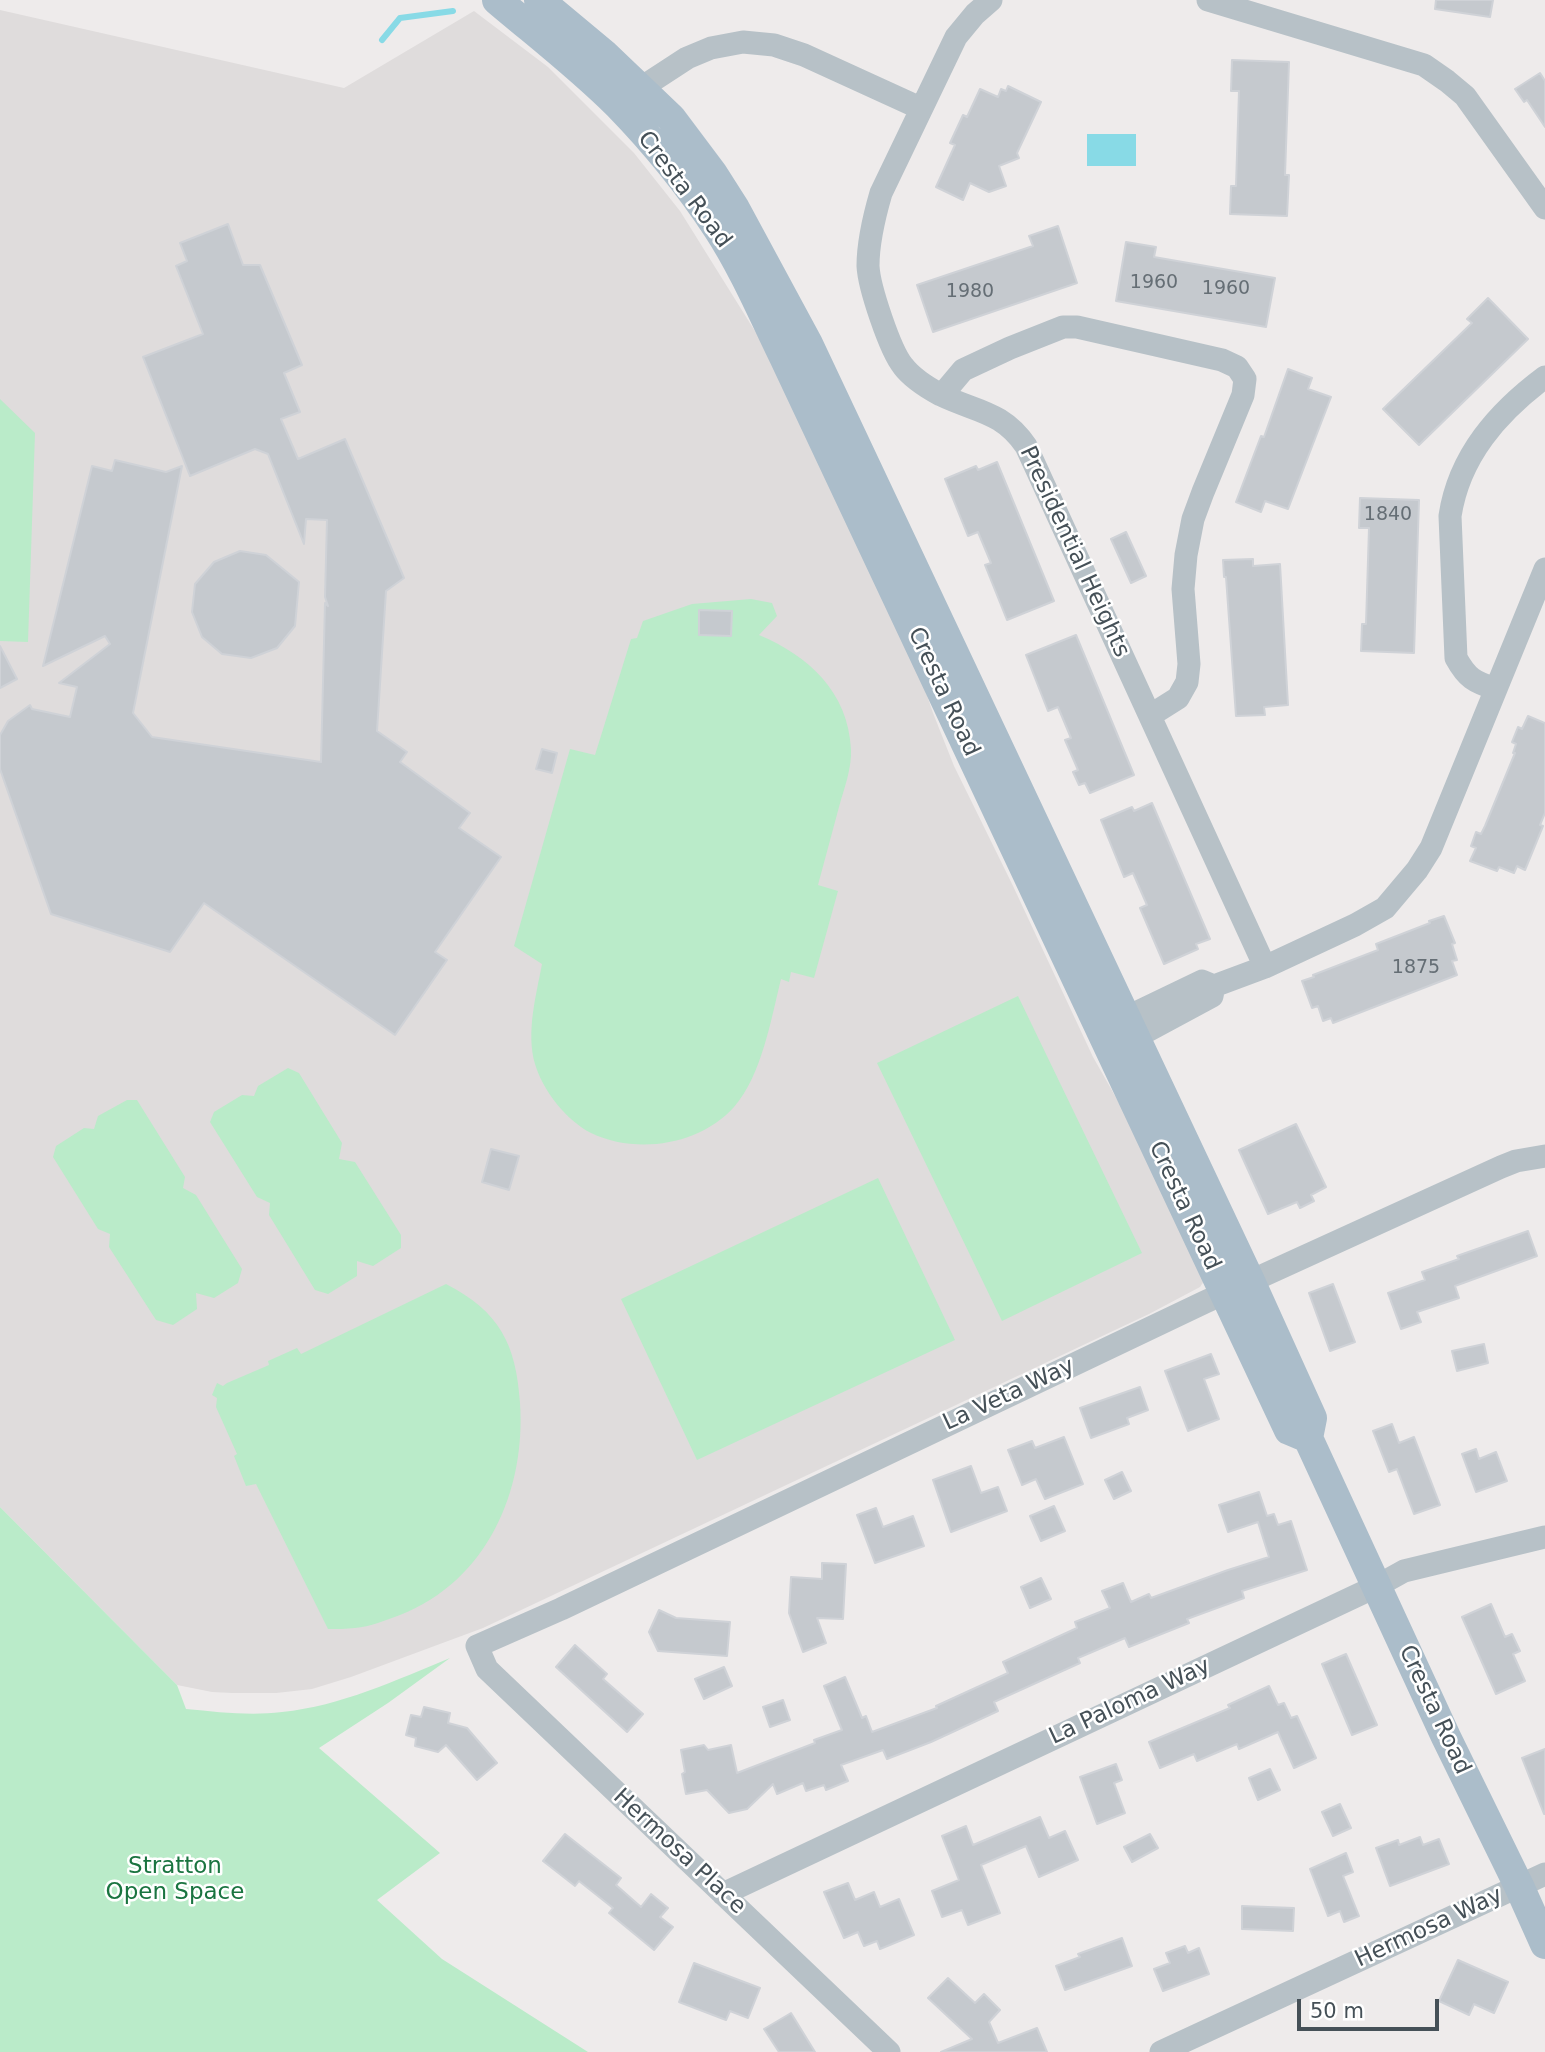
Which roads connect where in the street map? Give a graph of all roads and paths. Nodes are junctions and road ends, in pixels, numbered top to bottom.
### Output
1 (497, 0) edge
2 (538, 0) edge
3 (991, 0) edge
4 (1208, 0) edge
5 (641, 88) junction
6 (920, 108) junction
7 (1545, 208) edge
8 (1545, 377) edge
9 (942, 395) junction
10 (1545, 569) edge
11 (1496, 690) junction
12 (1151, 715) junction
13 (1265, 967) junction
14 (1129, 1028) junction
15 (1545, 1156) edge
16 (1237, 1287) junction
17 (1545, 1537) edge
18 (1377, 1586) junction
19 (477, 1646) joint
20 (1532, 1880) edge
21 (723, 1894) junction
22 (1545, 1944) edge
23 (889, 2052) edge
24 (1161, 2052) edge

1 - 16 main road, Cresta Road
2 - 5 main road, Cresta Road
3 - 6 street, Presidential Heights
4 - 7 street
5 - 6 street
5 - 14 main road, Cresta Road
6 - 9 street, Presidential Heights
8 - 11 street
9 - 12 street, Presidential Heights
9 - 12 street
10 - 11 street
11 - 13 street
12 - 13 street, Presidential Heights
13 - 14 street
14 - 16 main road, Cresta Road
15 - 16 street, La Veta Way
16 - 18 main road, Cresta Road
16 - 19 street, La Veta Way
17 - 18 street, La Paloma Way
18 - 20 main road, Cresta Road
18 - 21 street, La Paloma Way
19 - 21 street, Hermosa Place
20 - 22 main road, Cresta Road
20 - 24 street, Hermosa Way
21 - 23 street, Hermosa Place

